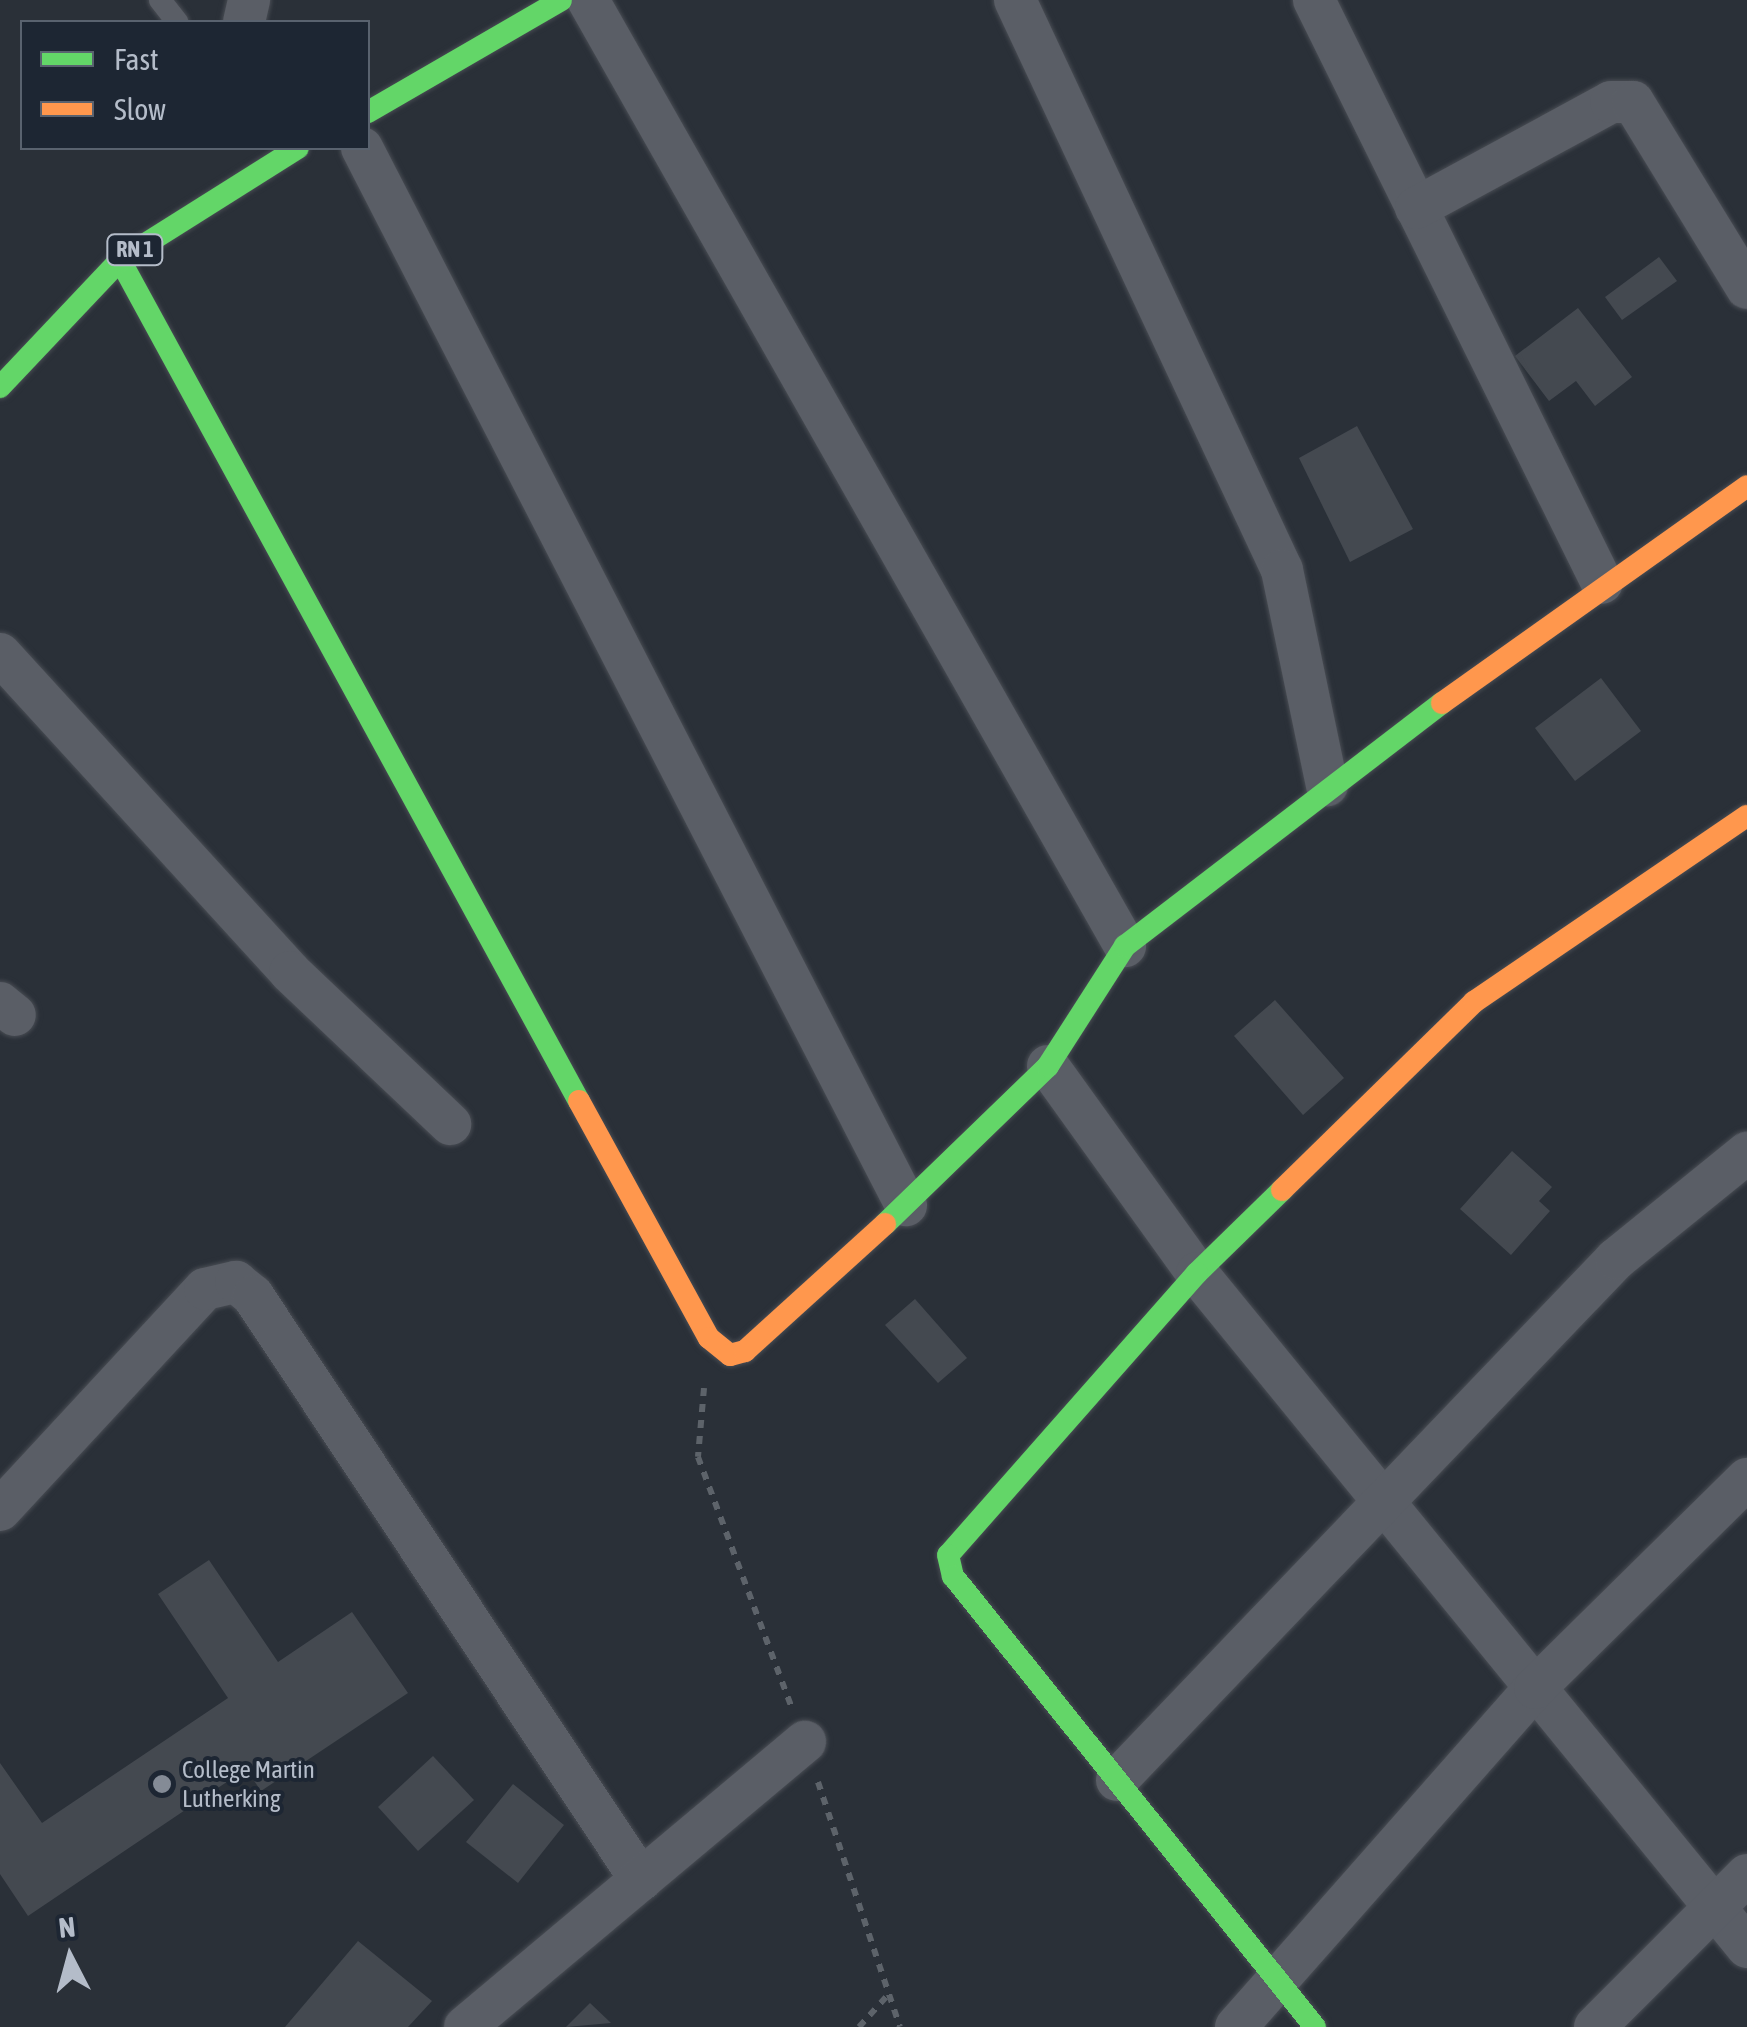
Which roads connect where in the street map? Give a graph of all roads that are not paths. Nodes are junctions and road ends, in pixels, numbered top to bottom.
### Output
1 (160, 0) edge
2 (561, 0) edge
3 (588, 0) edge
4 (1015, 0) edge
5 (1314, 0) edge
6 (175, 20) edge
7 (370, 111) edge
8 (363, 150) edge
9 (272, 153) edge
10 (1416, 208) junction
11 (120, 260) junction
12 (1747, 288) edge
13 (0, 387) edge
14 (1747, 486) edge
15 (1602, 584) junction
16 (0, 654) edge
17 (1327, 785) junction
18 (1747, 816) edge
19 (1125, 946) junction
20 (1048, 1066) junction
21 (450, 1124) dead end
22 (1747, 1153) edge
23 (906, 1205) junction
24 (1196, 1273) junction
25 (1747, 1480) edge
26 (1383, 1502) junction
27 (0, 1510) edge
28 (1535, 1688) junction
29 (805, 1742) road end
30 (1117, 1780) junction
31 (1747, 1875) edge
32 (641, 1880) junction
33 (1714, 1906) junction
34 (1747, 1947) edge
35 (1280, 1983) junction
36 (465, 2027) edge
37 (1236, 2027) edge
38 (1314, 2027) edge
39 (1595, 2027) edge

1 - 6 lane
2 - 7 street
3 - 19 street
4 - 17 street
5 - 10 street
8 - 23 street
9 - 11 street, RN 1
10 - 12 street
10 - 15 street
11 - 13 street, RN 1
11 - 23 street
14 - 15 street
15 - 17 street
16 - 21 street
17 - 19 street
18 - 24 street
19 - 20 street
20 - 23 street
20 - 24 street
22 - 26 street
24 - 26 street
24 - 30 street
25 - 28 street
26 - 28 street
26 - 30 street
27 - 32 street
28 - 33 street
28 - 35 street
29 - 32 street
30 - 35 street
31 - 33 street
32 - 36 street
33 - 34 street
33 - 39 street
35 - 37 street
35 - 38 street

